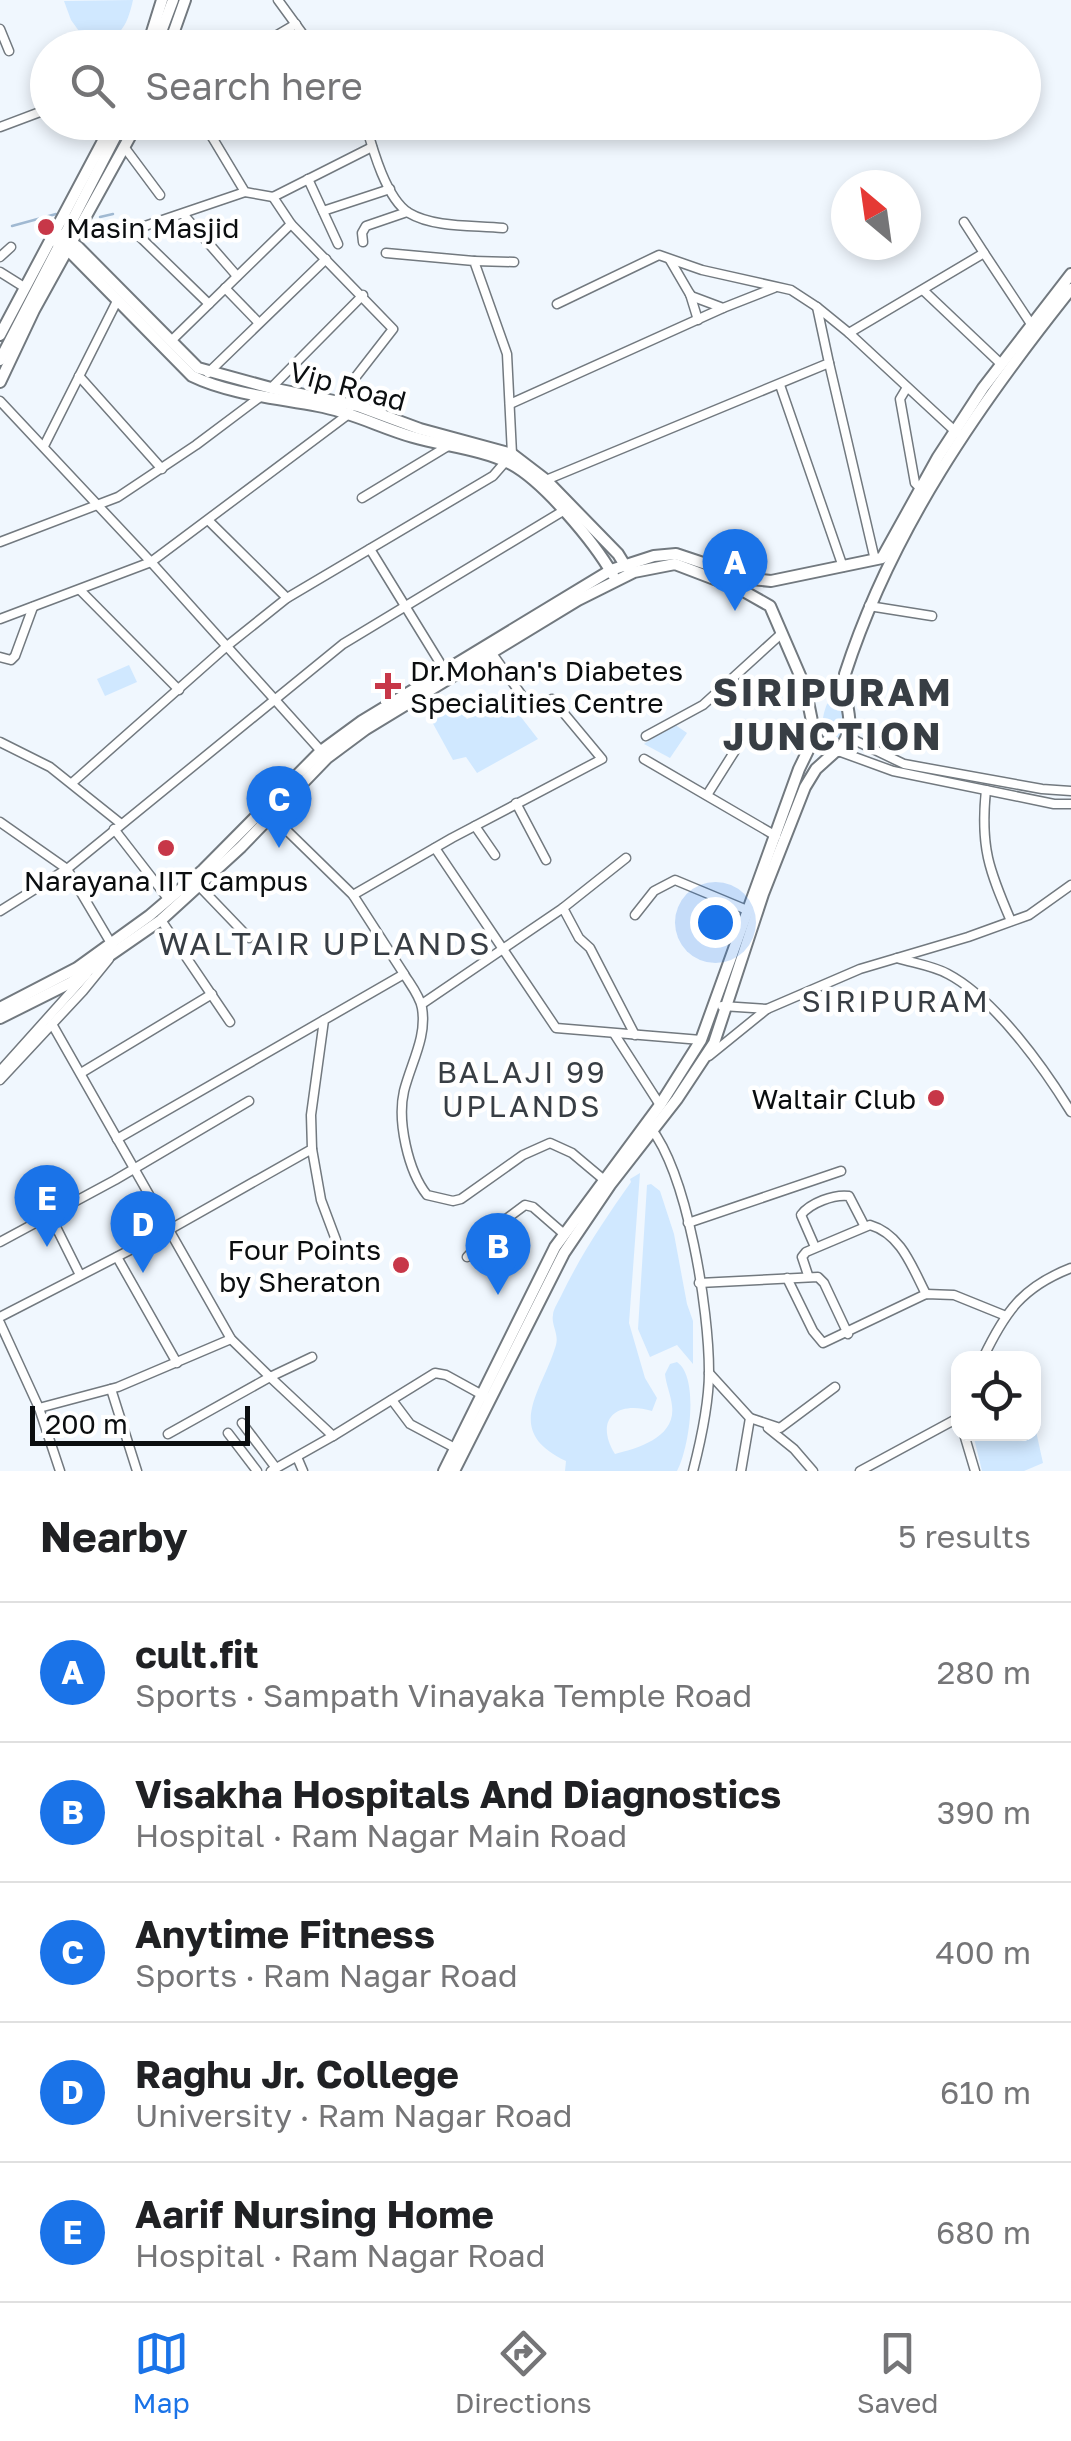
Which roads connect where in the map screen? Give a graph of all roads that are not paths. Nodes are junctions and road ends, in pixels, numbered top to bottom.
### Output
1 (162, 0) edge
2 (172, 0) edge
3 (184, 0) edge
4 (278, 0) edge
5 (296, 24) junction
6 (0, 28) edge
7 (152, 30) edge
8 (161, 30) edge
9 (174, 30) edge
10 (286, 30) edge
11 (300, 30) edge
12 (9, 51) dead end
13 (30, 116) edge
14 (0, 127) edge
15 (106, 140) edge
16 (114, 140) edge
17 (129, 140) edge
18 (214, 140) edge
19 (370, 140) edge
20 (372, 147) junction
21 (125, 148) junction
22 (308, 179) junction
23 (390, 188) junction
24 (246, 192) junction
25 (160, 195) dead end
26 (274, 197) junction
27 (322, 211) junction
28 (408, 212) junction
29 (184, 214) junction
30 (964, 222) dead end
31 (291, 224) junction
32 (502, 228) dead end
33 (63, 242) junction
34 (363, 242) dead end
35 (338, 244) dead end
36 (11, 247) dead end
37 (386, 253) dead end
38 (984, 253) junction
39 (0, 257) edge
40 (326, 258) junction
41 (670, 260) junction
42 (474, 262) junction
43 (514, 262) dead end
44 (0, 272) edge
45 (1071, 274) edge
46 (238, 276) junction
47 (24, 287) junction
48 (777, 287) junction
49 (224, 288) junction
50 (1071, 288) edge
51 (924, 291) junction
52 (690, 294) junction
53 (362, 295) junction
54 (117, 301) junction
55 (208, 304) junction
56 (557, 304) dead end
57 (817, 307) junction
58 (723, 308) junction
59 (698, 320) junction
60 (259, 323) junction
61 (1031, 324) junction
62 (849, 334) junction
63 (0, 335) edge
64 (171, 341) junction
65 (0, 360) edge
66 (829, 363) junction
67 (1000, 364) junction
68 (208, 373) junction
69 (79, 376) junction
70 (0, 382) edge
71 (780, 384) junction
72 (906, 389) junction
73 (267, 391) junction
74 (0, 401) edge
75 (337, 401) junction
76 (510, 404) junction
77 (354, 410) junction
78 (958, 433) junction
79 (44, 446) junction
80 (448, 446) junction
81 (509, 458) junction
82 (162, 469) junction
83 (546, 480) junction
84 (920, 488) junction
85 (362, 498) dead end
86 (98, 507) junction
87 (563, 510) junction
88 (209, 521) junction
89 (0, 542) edge
90 (370, 548) junction
91 (875, 560) junction
92 (151, 562) junction
93 (849, 565) junction
94 (627, 569) junction
95 (614, 576) junction
96 (772, 581) junction
97 (876, 588) junction
98 (80, 590) junction
99 (287, 598) junction
100 (404, 605) junction
101 (34, 606) junction
102 (770, 606) junction
103 (869, 606) junction
104 (932, 616) dead end
105 (0, 619) edge
106 (781, 634) junction
107 (227, 646) junction
108 (491, 652) junction
109 (0, 657) edge
110 (444, 671) junction
111 (179, 690) junction
112 (523, 697) dead end
113 (552, 699) dead end
114 (273, 700) junction
115 (646, 736) dead end
116 (815, 736) junction
117 (848, 737) junction
118 (743, 738) dead end
119 (0, 742) edge
120 (837, 751) junction
121 (324, 755) junction
122 (644, 759) dead end
123 (72, 783) junction
124 (986, 790) junction
125 (1071, 791) edge
126 (707, 796) junction
127 (516, 804) junction
128 (1071, 804) edge
129 (272, 816) junction
130 (0, 822) edge
131 (117, 826) junction
132 (475, 826) junction
133 (780, 838) junction
134 (435, 848) junction
135 (494, 855) dead end
136 (626, 858) dead end
137 (546, 860) dead end
138 (67, 869) junction
139 (1071, 885) edge
140 (200, 886) junction
141 (354, 895) junction
142 (169, 900) junction
143 (562, 908) junction
144 (747, 910) junction
145 (0, 911) edge
146 (635, 915) dead end
147 (161, 920) junction
148 (1011, 921) junction
149 (249, 938) dead end
150 (501, 948) junction
151 (112, 950) junction
152 (897, 958) junction
153 (92, 968) junction
154 (404, 974) junction
155 (212, 994) junction
156 (36, 996) junction
157 (714, 1002) junction
158 (422, 1004) junction
159 (727, 1007) junction
160 (0, 1008) edge
161 (767, 1009) junction
162 (0, 1018) edge
163 (324, 1020) junction
164 (50, 1021) junction
165 (230, 1022) dead end
166 (615, 1035) junction
167 (634, 1035) junction
168 (701, 1040) junction
169 (703, 1061) junction
170 (0, 1070) edge
171 (81, 1073) junction
172 (0, 1080) edge
173 (249, 1101) dead end
174 (660, 1105) junction
175 (1071, 1112) edge
176 (650, 1127) junction
177 (118, 1139) junction
178 (312, 1148) junction
179 (135, 1170) junction
180 (841, 1170) dead end
181 (603, 1179) junction
182 (50, 1216) junction
183 (688, 1223) junction
184 (864, 1225) junction
185 (168, 1231) junction
186 (564, 1234) junction
187 (336, 1240) dead end
188 (0, 1242) edge
189 (815, 1247) junction
190 (117, 1256) junction
191 (467, 1256) dead end
192 (1071, 1268) edge
193 (80, 1275) junction
194 (808, 1275) junction
195 (788, 1278) junction
196 (699, 1282) junction
197 (926, 1294) junction
198 (1006, 1316) junction
199 (0, 1320) edge
200 (848, 1334) junction
201 (230, 1339) junction
202 (987, 1351) edge
203 (312, 1357) dead end
204 (176, 1363) junction
205 (709, 1373) junction
206 (270, 1378) junction
207 (835, 1387) dead end
208 (112, 1389) junction
209 (486, 1396) junction
210 (392, 1400) junction
211 (39, 1408) junction
212 (750, 1418) junction
213 (951, 1422) edge
214 (242, 1423) dead end
215 (765, 1425) junction
216 (228, 1433) dead end
217 (168, 1434) dead end
218 (333, 1436) junction
219 (966, 1441) edge
220 (455, 1448) junction
221 (297, 1457) junction
222 (882, 1460) junction
223 (273, 1470) edge
224 (60, 1471) edge
225 (137, 1471) edge
226 (257, 1471) edge
227 (303, 1471) edge
228 (444, 1471) edge
229 (454, 1471) edge
230 (692, 1471) edge
231 (741, 1471) edge
232 (814, 1471) edge
233 (860, 1471) edge
234 (886, 1471) edge
235 (975, 1471) edge

1 - 7 main road
2 - 8 main road
3 - 9 main road
4 - 5 street
5 - 10 street
5 - 11 street
6 - 12 street
13 - 14 street
15 - 33 main road
16 - 33 main road
17 - 21 main road
18 - 24 street
19 - 20 street
20 - 22 street
20 - 23 street
21 - 25 street
21 - 33 main road
22 - 26 street
22 - 27 street
23 - 27 street
23 - 28 street
24 - 26 street
24 - 29 street
26 - 31 street
27 - 35 street
28 - 32 street
28 - 34 street
29 - 46 street
29 - 55 street
30 - 38 street
31 - 40 street
31 - 46 street
33 - 47 main road
33 - 54 main road, Vip Road
33 - 64 main road, Vip Road
33 - 65 main road
33 - 70 main road
36 - 39 street
37 - 42 street
38 - 51 street
38 - 61 street
40 - 53 street
40 - 60 street
41 - 48 street
41 - 52 street
41 - 56 street
42 - 43 street
42 - 76 street
44 - 47 street
45 - 61 main road
46 - 49 street
47 - 63 main road
48 - 57 street
48 - 58 street
49 - 55 street
49 - 60 street
50 - 78 main road
51 - 62 street
51 - 67 street
52 - 58 street
52 - 59 street
53 - 73 street
53 - 75 street
54 - 69 street
54 - 73 main road, Vip Road
55 - 64 street
57 - 62 street
57 - 66 street
58 - 59 street
59 - 76 street
60 - 68 street
61 - 67 main road
62 - 72 street
64 - 68 main road, Vip Road
66 - 71 street
66 - 91 street
67 - 78 main road
68 - 73 main road, Vip Road
69 - 79 street
69 - 82 street
71 - 83 street
71 - 93 street
72 - 78 street
72 - 84 street
73 - 75 main road, Vip Road
73 - 77 main road, Vip Road
73 - 82 street
74 - 79 street
75 - 77 main road, Vip Road
76 - 81 street
77 - 80 main road, Vip Road
77 - 81 main road, Vip Road
77 - 88 street
78 - 84 main road
78 - 97 main road
79 - 86 street
80 - 81 main road, Vip Road
80 - 85 street
81 - 83 main road, Vip Road
81 - 87 main road, Vip Road
81 - 90 street
82 - 86 street
83 - 94 main road, Vip Road
84 - 91 main road
86 - 89 street
86 - 92 street
87 - 95 main road, Vip Road
87 - 100 street
88 - 92 street
88 - 99 street
90 - 99 street
90 - 100 street
91 - 93 main road
92 - 98 street
92 - 107 street
93 - 96 main road
93 - 97 main road
94 - 95 main road
94 - 96 main road
94 - 102 main road
95 - 108 main road
95 - 110 main road
96 - 102 main road
97 - 103 main road
98 - 101 street
98 - 111 street
99 - 107 street
100 - 110 street
100 - 114 street
101 - 105 street
101 - 109 street
102 - 106 main road
103 - 104 street
103 - 117 main road
106 - 115 street
106 - 116 main road
107 - 111 street
107 - 114 street
108 - 112 street
108 - 121 main road
110 - 121 main road
111 - 123 street
113 - 127 street
114 - 121 street
114 - 131 street
116 - 120 main road
116 - 133 main road
117 - 120 main road
117 - 125 street
118 - 126 street
119 - 123 street
120 - 124 street
120 - 133 main road
121 - 129 main road
121 - 142 main road
122 - 126 street
123 - 131 street
124 - 128 street
124 - 148 street
126 - 133 street
127 - 132 street
127 - 137 street
129 - 140 main road
129 - 141 street
130 - 138 street
131 - 138 street
131 - 142 street
132 - 134 street
132 - 135 street
133 - 144 main road
133 - 159 main road
134 - 141 street
134 - 150 street
136 - 143 street
138 - 145 street
138 - 151 street
139 - 148 street
140 - 147 main road
140 - 149 street
141 - 154 street
142 - 151 main road
143 - 150 street
143 - 167 street
144 - 146 street
144 - 157 main road
147 - 151 main road
147 - 155 street
148 - 152 street
150 - 158 street
150 - 166 street
151 - 153 main road
151 - 156 main road
151 - 164 street
152 - 161 street
152 - 175 street
153 - 156 main road
153 - 164 street
154 - 158 street
154 - 163 street
155 - 165 street
155 - 171 street
156 - 160 main road
156 - 162 main road
156 - 164 street
157 - 159 street
157 - 168 main road
158 - 181 street
159 - 161 street
159 - 169 main road
161 - 169 street
163 - 177 street
163 - 178 street
164 - 170 street
164 - 171 street
164 - 172 street
166 - 167 street
166 - 174 street
167 - 168 street
168 - 174 main road
169 - 176 main road
171 - 177 street
173 - 179 street
174 - 176 main road
176 - 181 main road
176 - 183 street
176 - 209 main road
177 - 179 street
178 - 185 street
178 - 187 street
179 - 182 street
179 - 185 street
180 - 183 street
181 - 186 main road
182 - 188 street
182 - 193 street
183 - 196 street
184 - 189 street
184 - 189 street
184 - 197 street
185 - 190 street
185 - 201 street
186 - 191 street
186 - 209 main road
189 - 194 street
190 - 193 street
190 - 204 street
192 - 198 street
193 - 199 street
194 - 195 street
194 - 200 street
195 - 196 street
195 - 200 street
196 - 205 street
197 - 198 street
197 - 200 street
198 - 202 street
199 - 211 street
201 - 204 street
201 - 206 street
203 - 206 street
204 - 208 street
205 - 212 street
205 - 230 street
206 - 217 street
206 - 218 street
207 - 215 street
208 - 211 street
208 - 225 street
209 - 210 street
209 - 220 main road
209 - 229 main road
210 - 218 street
210 - 220 street
211 - 224 street
212 - 215 street
212 - 231 street
213 - 222 street
214 - 223 street
215 - 232 street
216 - 226 street
218 - 221 street
219 - 235 street
220 - 228 main road
221 - 223 street
221 - 227 street
222 - 233 street
222 - 234 street

